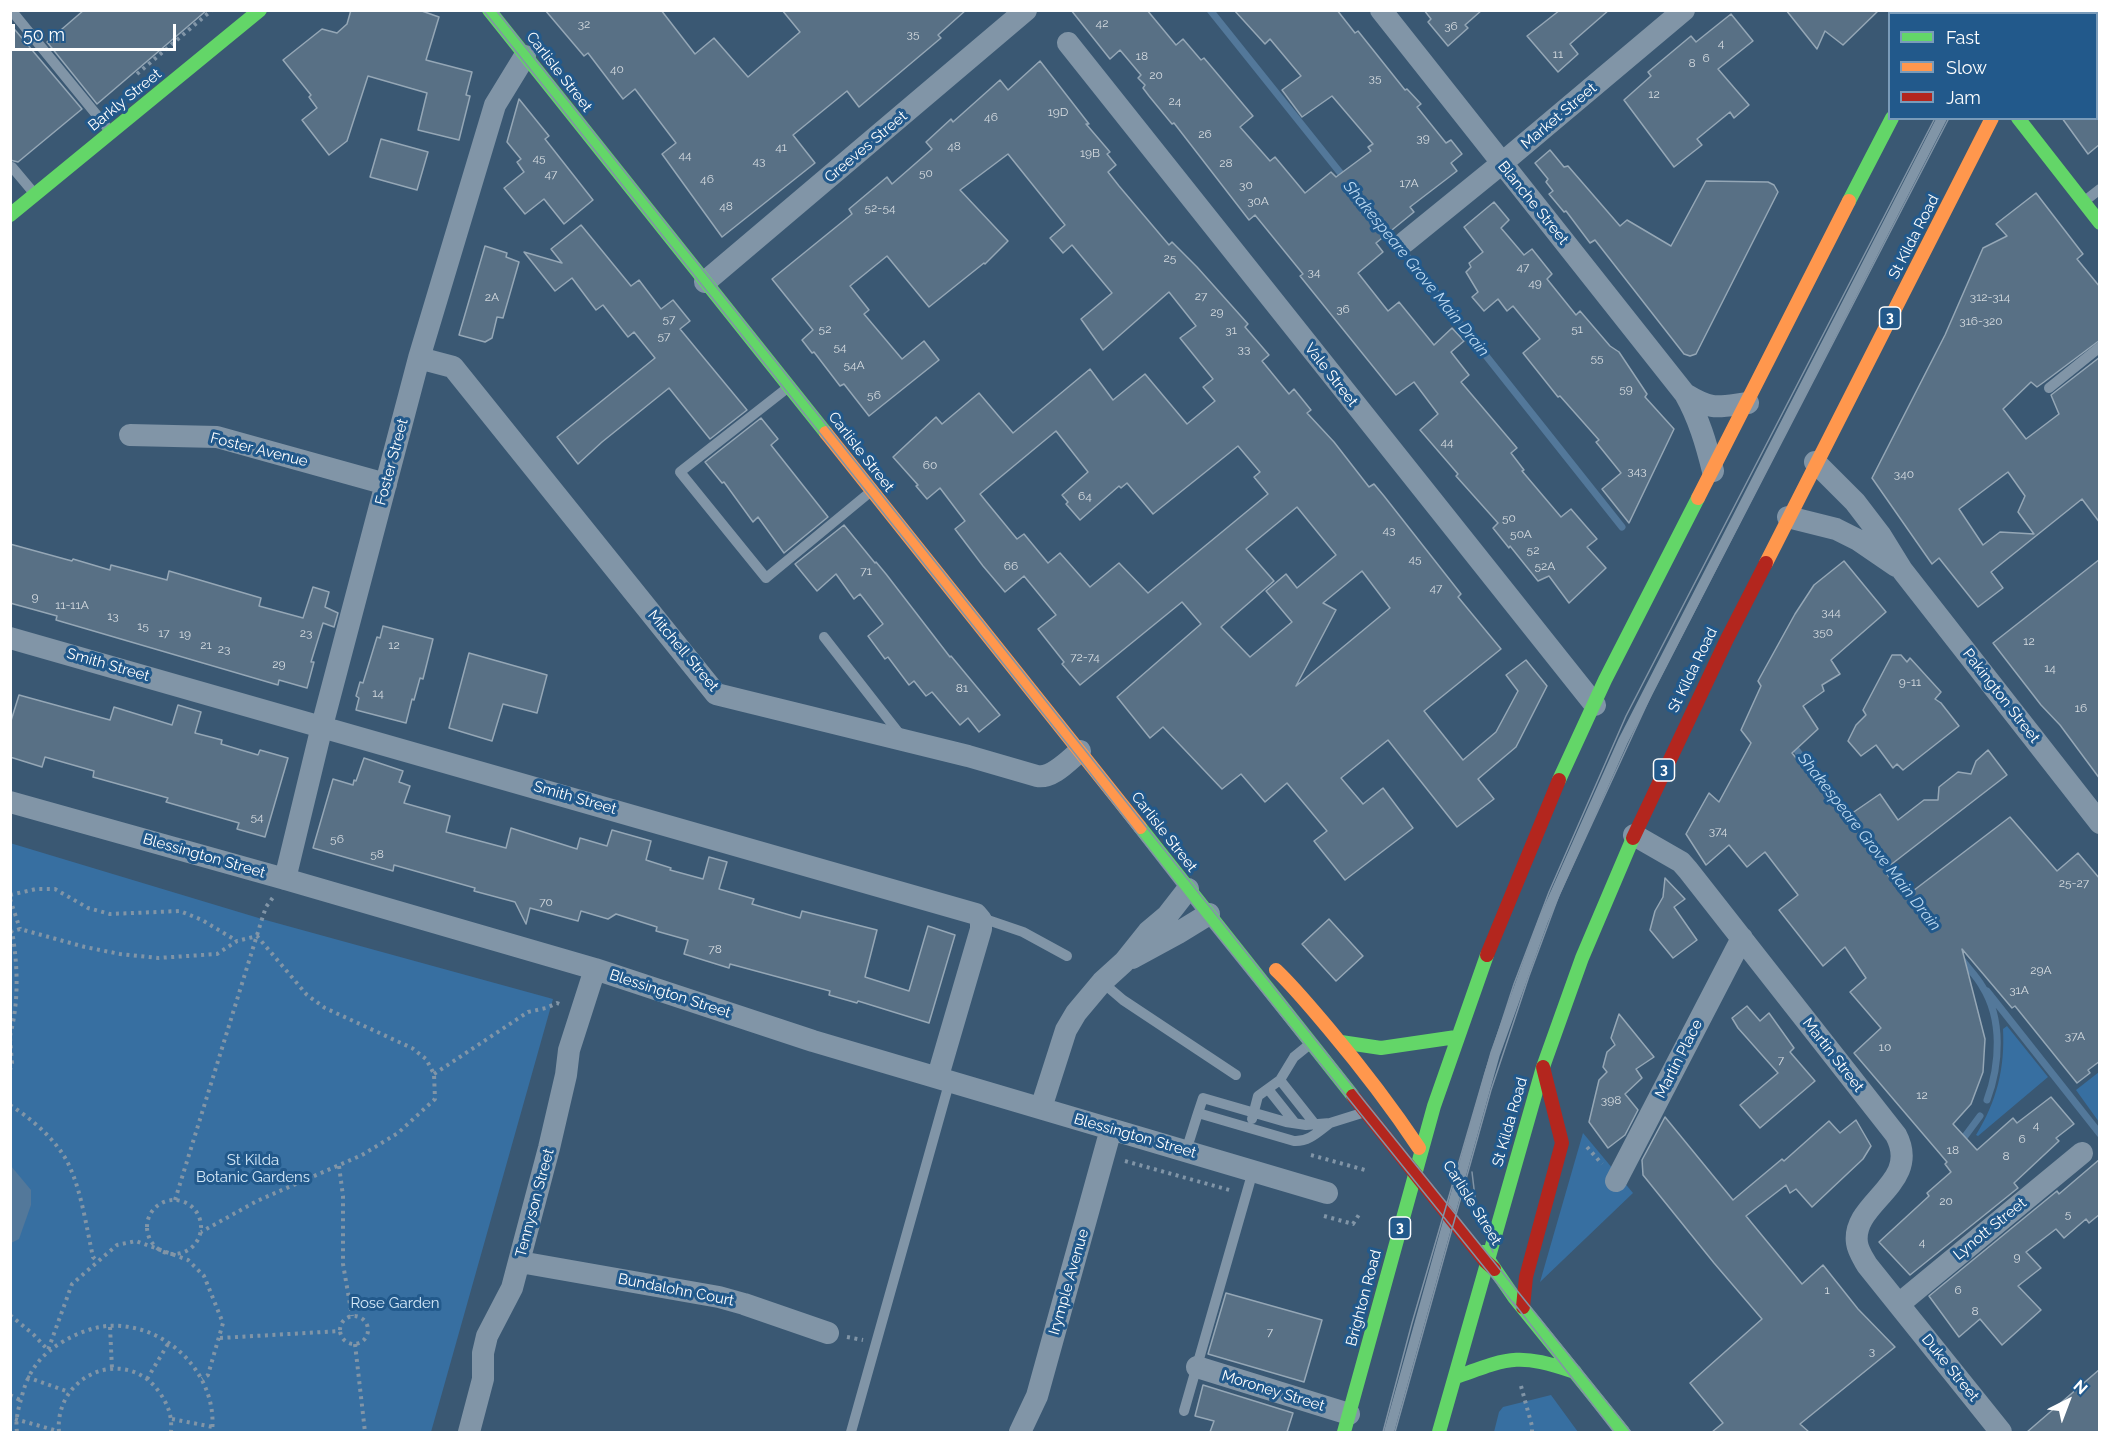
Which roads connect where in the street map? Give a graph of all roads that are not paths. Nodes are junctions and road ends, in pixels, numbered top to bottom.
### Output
1 (11, 10) edge
2 (260, 10) edge
3 (489, 10) edge
4 (1026, 10) edge
5 (1381, 10) edge
6 (1684, 10) edge
7 (1068, 43) dead end
8 (525, 56) junction
9 (1891, 120) edge
10 (1941, 120) edge
11 (1991, 120) edge
12 (2020, 120) edge
13 (112, 132) junction
14 (1501, 164) junction
15 (12, 167) dead end
16 (2100, 189) edge
17 (35, 194) junction
18 (2083, 202) junction
19 (10, 215) edge
20 (2100, 223) edge
21 (1405, 242) dead end
22 (705, 282) junction
23 (2100, 347) edge
24 (419, 358) junction
25 (788, 387) junction
26 (2049, 388) dead end
27 (1685, 394) junction
28 (1748, 403) junction
29 (130, 435) dead end
30 (1815, 462) junction
31 (1713, 471) junction
32 (386, 484) junction
33 (871, 491) junction
34 (1788, 517) junction
35 (1902, 570) junction
36 (824, 637) dead end
37 (10, 638) edge
38 (1594, 705) junction
39 (322, 726) junction
40 (904, 740) junction
41 (1080, 751) junction
42 (10, 802) edge
43 (2100, 823) edge
44 (1634, 835) junction
45 (285, 879) junction
46 (1188, 889) junction
47 (1209, 914) junction
48 (979, 917) junction
49 (1742, 938) junction
50 (1066, 956) dead end
51 (1124, 962) junction
52 (595, 969) junction
53 (1102, 982) junction
54 (1456, 1037) junction
55 (1341, 1042) junction
56 (1311, 1044) junction
57 (1543, 1067) junction
58 (1236, 1075) dead end
59 (944, 1078) junction
60 (1280, 1080) junction
61 (1268, 1089) junction
62 (1041, 1108) junction
63 (1254, 1112) junction
64 (1367, 1112) junction
65 (1198, 1113) junction
66 (1295, 1123) junction
67 (1330, 1123) junction
68 (1314, 1124) junction
69 (1249, 1128) junction
70 (1111, 1129) junction
71 (1186, 1151) junction
72 (1421, 1152) junction
73 (2082, 1153) dead end
74 (1253, 1171) junction
75 (1416, 1172) junction
76 (1616, 1181) road end
77 (1327, 1193) dead end
78 (1452, 1210) junction
79 (520, 1262) junction
80 (1490, 1264) junction
81 (1899, 1304) junction
82 (1523, 1307) junction
83 (828, 1333) road end
84 (1197, 1367) junction
85 (1575, 1372) junction
86 (1456, 1377) junction
87 (1184, 1411) dead end
88 (1347, 1423) edge
89 (469, 1432) edge
90 (851, 1432) edge
91 (1020, 1432) edge
92 (1389, 1432) edge
93 (1439, 1432) edge
94 (1623, 1432) edge
95 (2001, 1432) edge

1 - 13 lane
2 - 13 main road, Barkly Street
3 - 8 main road, Carlisle Street
4 - 22 street, Greeves Street
5 - 14 street, Blanche Street
6 - 14 street, Market Street
7 - 38 street, Vale Street
8 - 22 main road, Carlisle Street
8 - 24 street, Foster Street
9 - 28 main road, 3
10 - 78 lane
11 - 30 main road, St Kilda Road / 3
12 - 18 main road
13 - 17 main road, Barkly Street
14 - 21 street, Market Street
14 - 27 street, Blanche Street
15 - 17 lane
16 - 18 lane
17 - 19 main road, Barkly Street
18 - 20 main road
22 - 25 main road, Carlisle Street
23 - 26 lane
24 - 32 street, Foster Street
24 - 40 street, Mitchell Street
25 - 33 main road, Carlisle Street
25 - 33 lane
27 - 28 street, Blanche Street
27 - 31 street, Blanche Street
28 - 31 main road, 3
29 - 32 street, Foster Avenue
30 - 34 main road, St Kilda Road / 3
30 - 35 street, Pakington Street
31 - 38 main road, 3
32 - 39 street, Foster Street
33 - 41 main road, Carlisle Street
34 - 35 street, Pakington Street
34 - 44 main road, St Kilda Road / 3
35 - 43 street, Pakington Street
36 - 40 lane
37 - 39 street, Smith Street
38 - 54 main road, 3
39 - 45 street, Foster Street
39 - 48 street, Smith Street
40 - 41 street, Mitchell Street
41 - 46 main road, Carlisle Street
42 - 45 street, Blessington Street
44 - 49 street, Martin Street
44 - 57 main road, St Kilda Road / 3
45 - 52 street, Blessington Street
46 - 47 main road, Carlisle Street
46 - 51 street
47 - 51 street
47 - 55 main road, Carlisle Street
47 - 56 main road, Carlisle Street
48 - 50 lane
48 - 59 street
49 - 76 street, Martin Place
49 - 81 street, Martin Street
51 - 53 street
52 - 59 street, Blessington Street
52 - 79 street, Tennyson Street
53 - 58 lane
53 - 62 street
54 - 55 main road
54 - 72 main road, 3
55 - 72 main road, Carlisle Street
56 - 60 lane
56 - 64 main road, Carlisle Street
57 - 80 main road, St Kilda Road / 3
57 - 82 main road
59 - 62 street, Blessington Street
59 - 90 lane
60 - 61 lane
60 - 68 lane
61 - 63 lane
61 - 66 lane
62 - 70 street, Blessington Street
63 - 65 lane
63 - 66 lane
63 - 69 lane
64 - 67 lane
64 - 75 main road, Carlisle Street
65 - 69 lane
65 - 71 lane
66 - 68 lane
67 - 68 lane
67 - 69 lane
70 - 71 street, Blessington Street
70 - 91 street, Irymple Avenue
71 - 74 street, Blessington Street
72 - 75 main road, 3
72 - 78 main road, Carlisle Street
73 - 81 street, Lynott Street
74 - 77 street, Blessington Street
74 - 84 lane
75 - 78 main road, Carlisle Street
75 - 88 main road, Brighton Road / 3
78 - 80 main road, Carlisle Street
78 - 92 lane
79 - 83 street, Bundalohn Court
79 - 89 street, Tennyson Street
80 - 82 main road, Carlisle Street
80 - 86 main road, 3
81 - 95 street, Duke Street
82 - 85 main road, Carlisle Street
84 - 87 lane
84 - 88 street, Moroney Street
85 - 86 main road
85 - 94 main road, Carlisle Street
86 - 93 main road, 3

